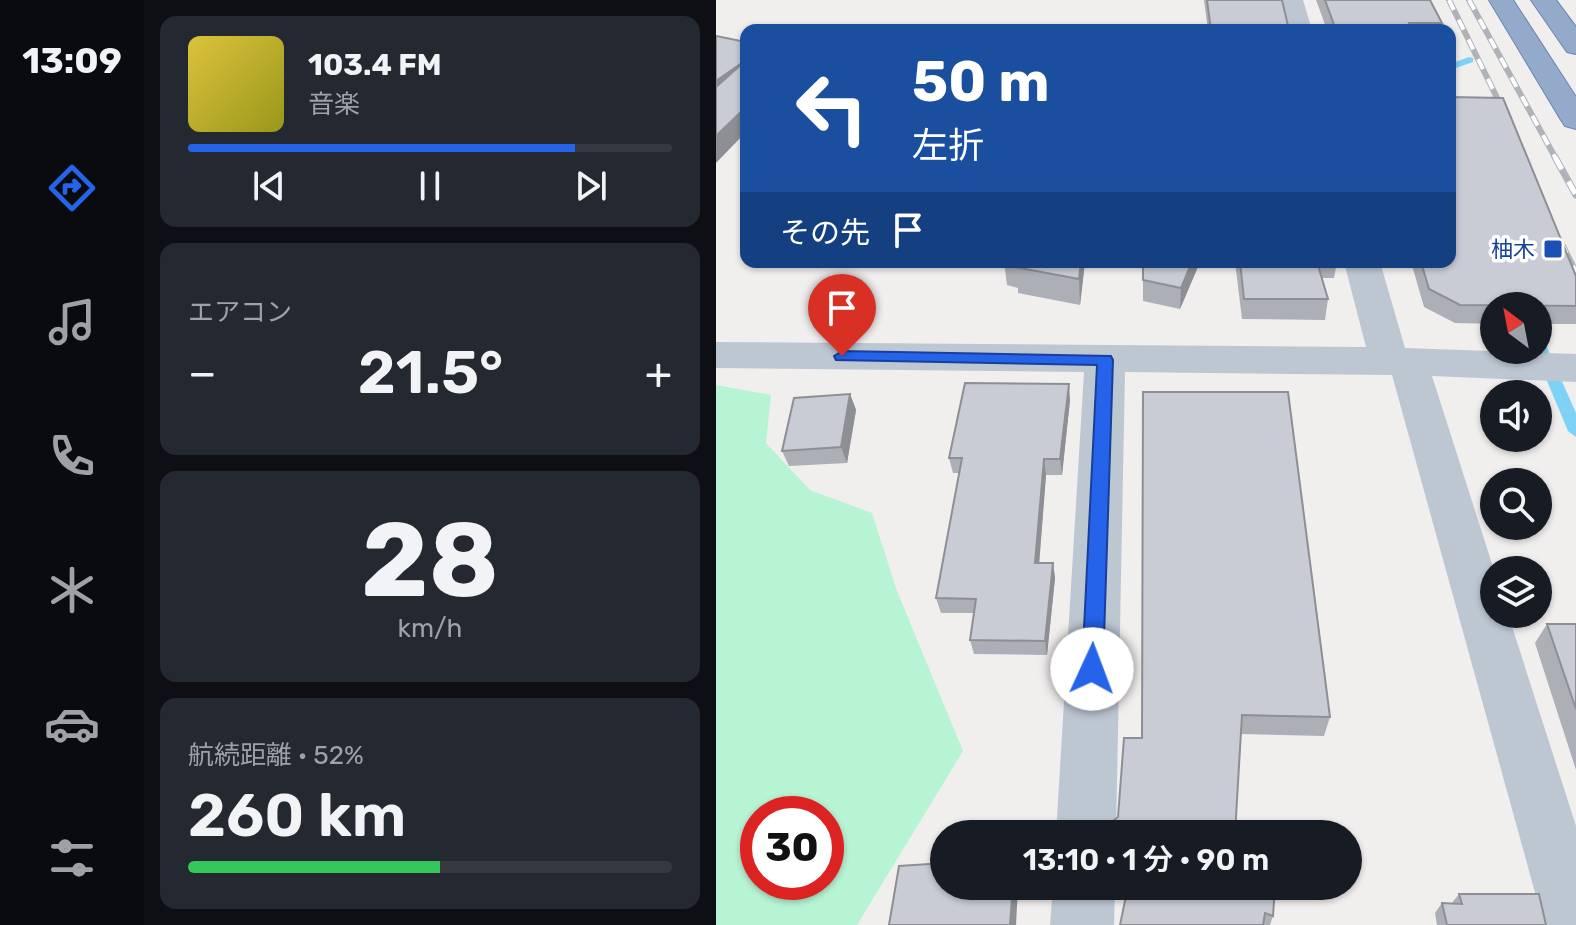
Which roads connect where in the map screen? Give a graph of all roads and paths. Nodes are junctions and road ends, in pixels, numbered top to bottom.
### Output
1 (1291, 0) edge
2 (1501, 0) edge
3 (1543, 0) edge
4 (1297, 24) edge
5 (1576, 46) edge
6 (1576, 120) edge
7 (1364, 268) edge
8 (716, 355) edge
9 (1105, 360) junction
10 (1398, 361) junction
11 (1576, 368) edge
12 (1087, 820) edge
13 (1083, 900) edge
14 (1082, 925) edge
15 (1576, 925) edge

1 - 4 street
2 - 6 highway
3 - 5 highway
7 - 10 street
8 - 9 street
9 - 10 street
9 - 12 street
10 - 11 street
10 - 15 street
13 - 14 street

